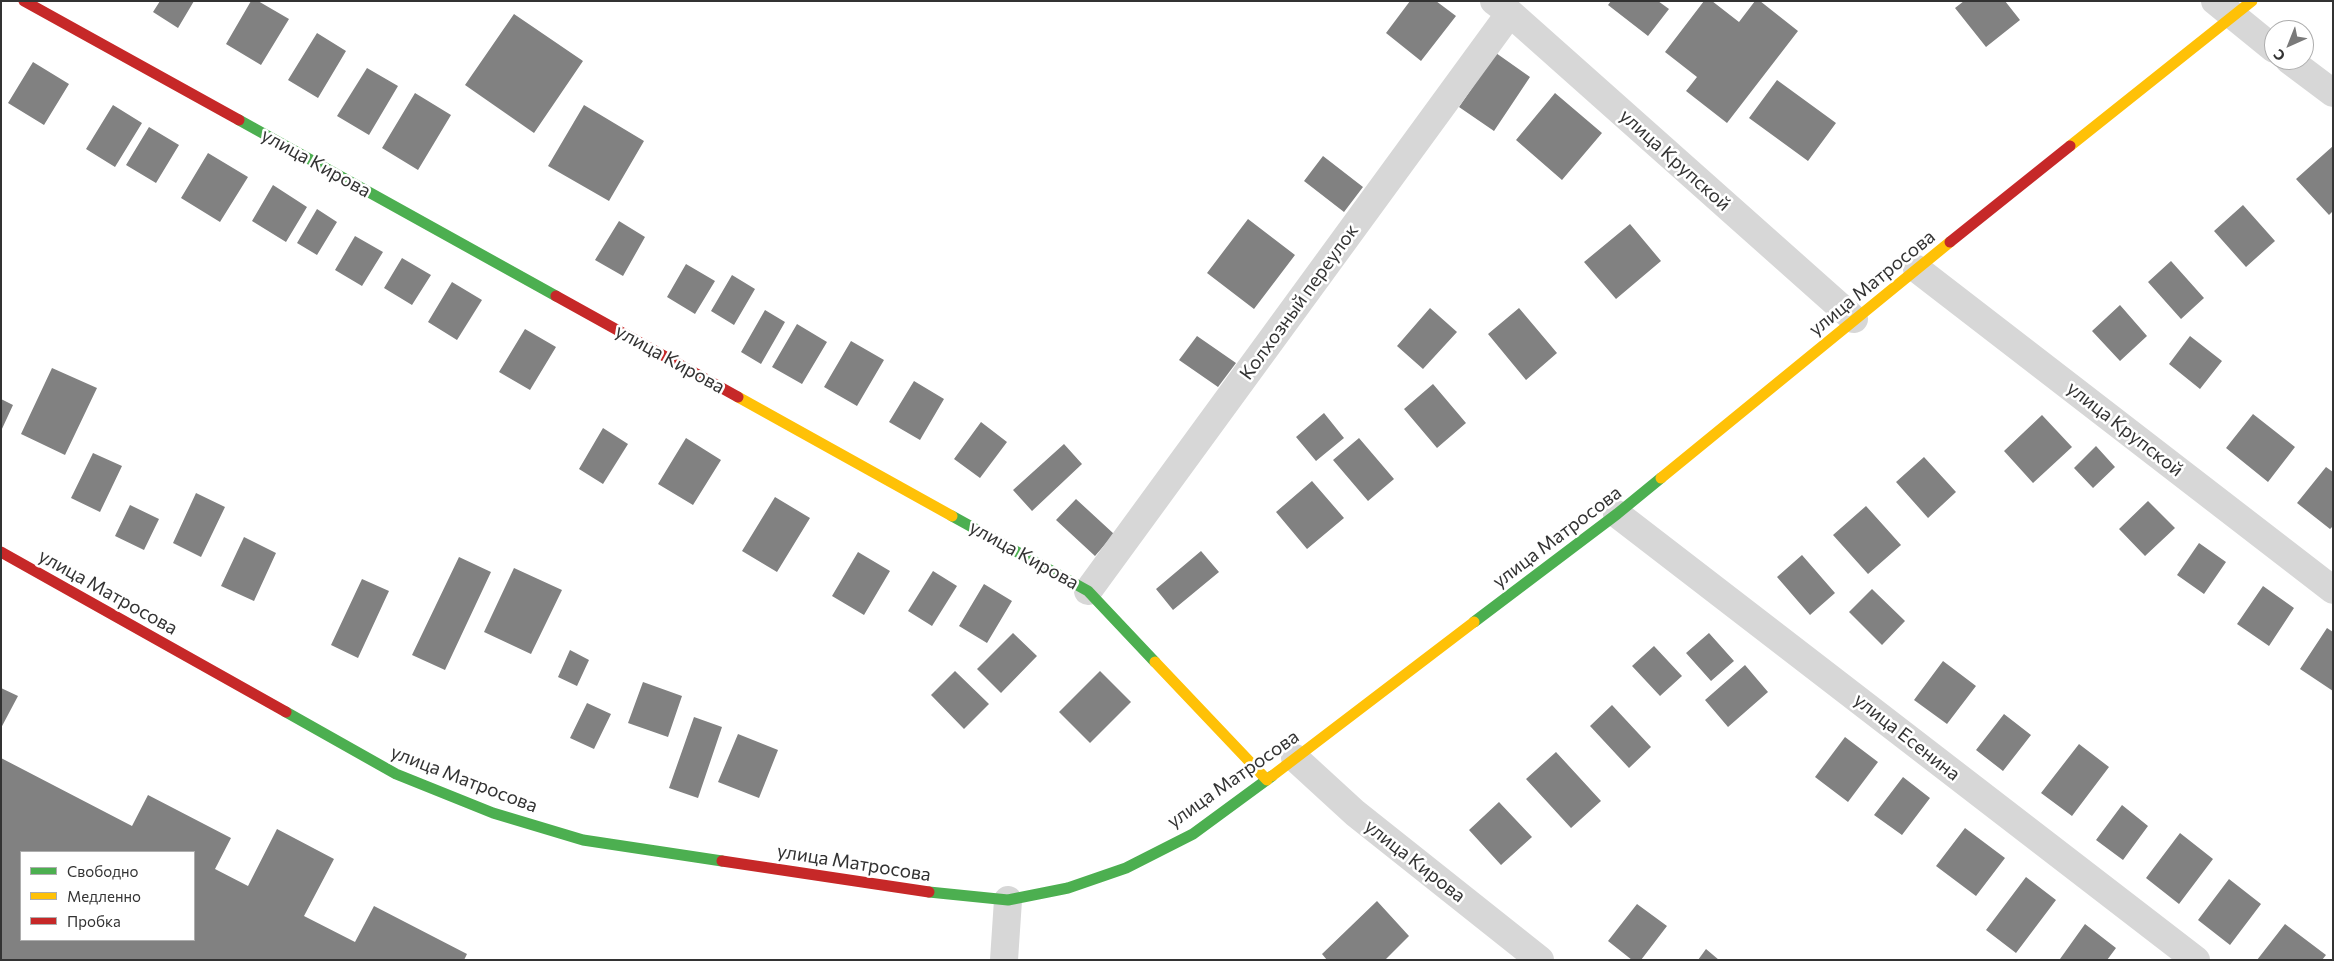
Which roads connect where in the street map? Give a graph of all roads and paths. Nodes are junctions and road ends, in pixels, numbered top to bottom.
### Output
1 (24, 1) edge
2 (1502, 7) edge
3 (2233, 7) edge
4 (2264, 39) edge
5 (2302, 70) edge
6 (2333, 93) edge
7 (1917, 269) junction
8 (1854, 319) junction
9 (1617, 514) junction
10 (1, 552) edge
11 (2333, 590) edge
12 (1088, 591) junction
13 (1295, 758) junction
14 (1266, 780) junction
15 (1008, 900) junction
16 (1004, 960) edge
17 (1540, 960) edge
18 (2196, 960) edge

1 - 12 main road, улица Кирова
2 - 8 street, улица Крупской
2 - 12 street, Колхозный переулок
3 - 4 street
3 - 7 main road, улица Матросова
5 - 6 street
7 - 8 main road, улица Матросова
7 - 11 street, улица Крупской
8 - 9 main road, улица Матросова
9 - 13 main road, улица Матросова
9 - 18 street, улица Есенина
10 - 15 main road, улица Матросова
12 - 14 main road, улица Кирова
13 - 14 main road, улица Матросова
13 - 17 street, улица Кирова
14 - 15 main road, улица Матросова
15 - 16 street

